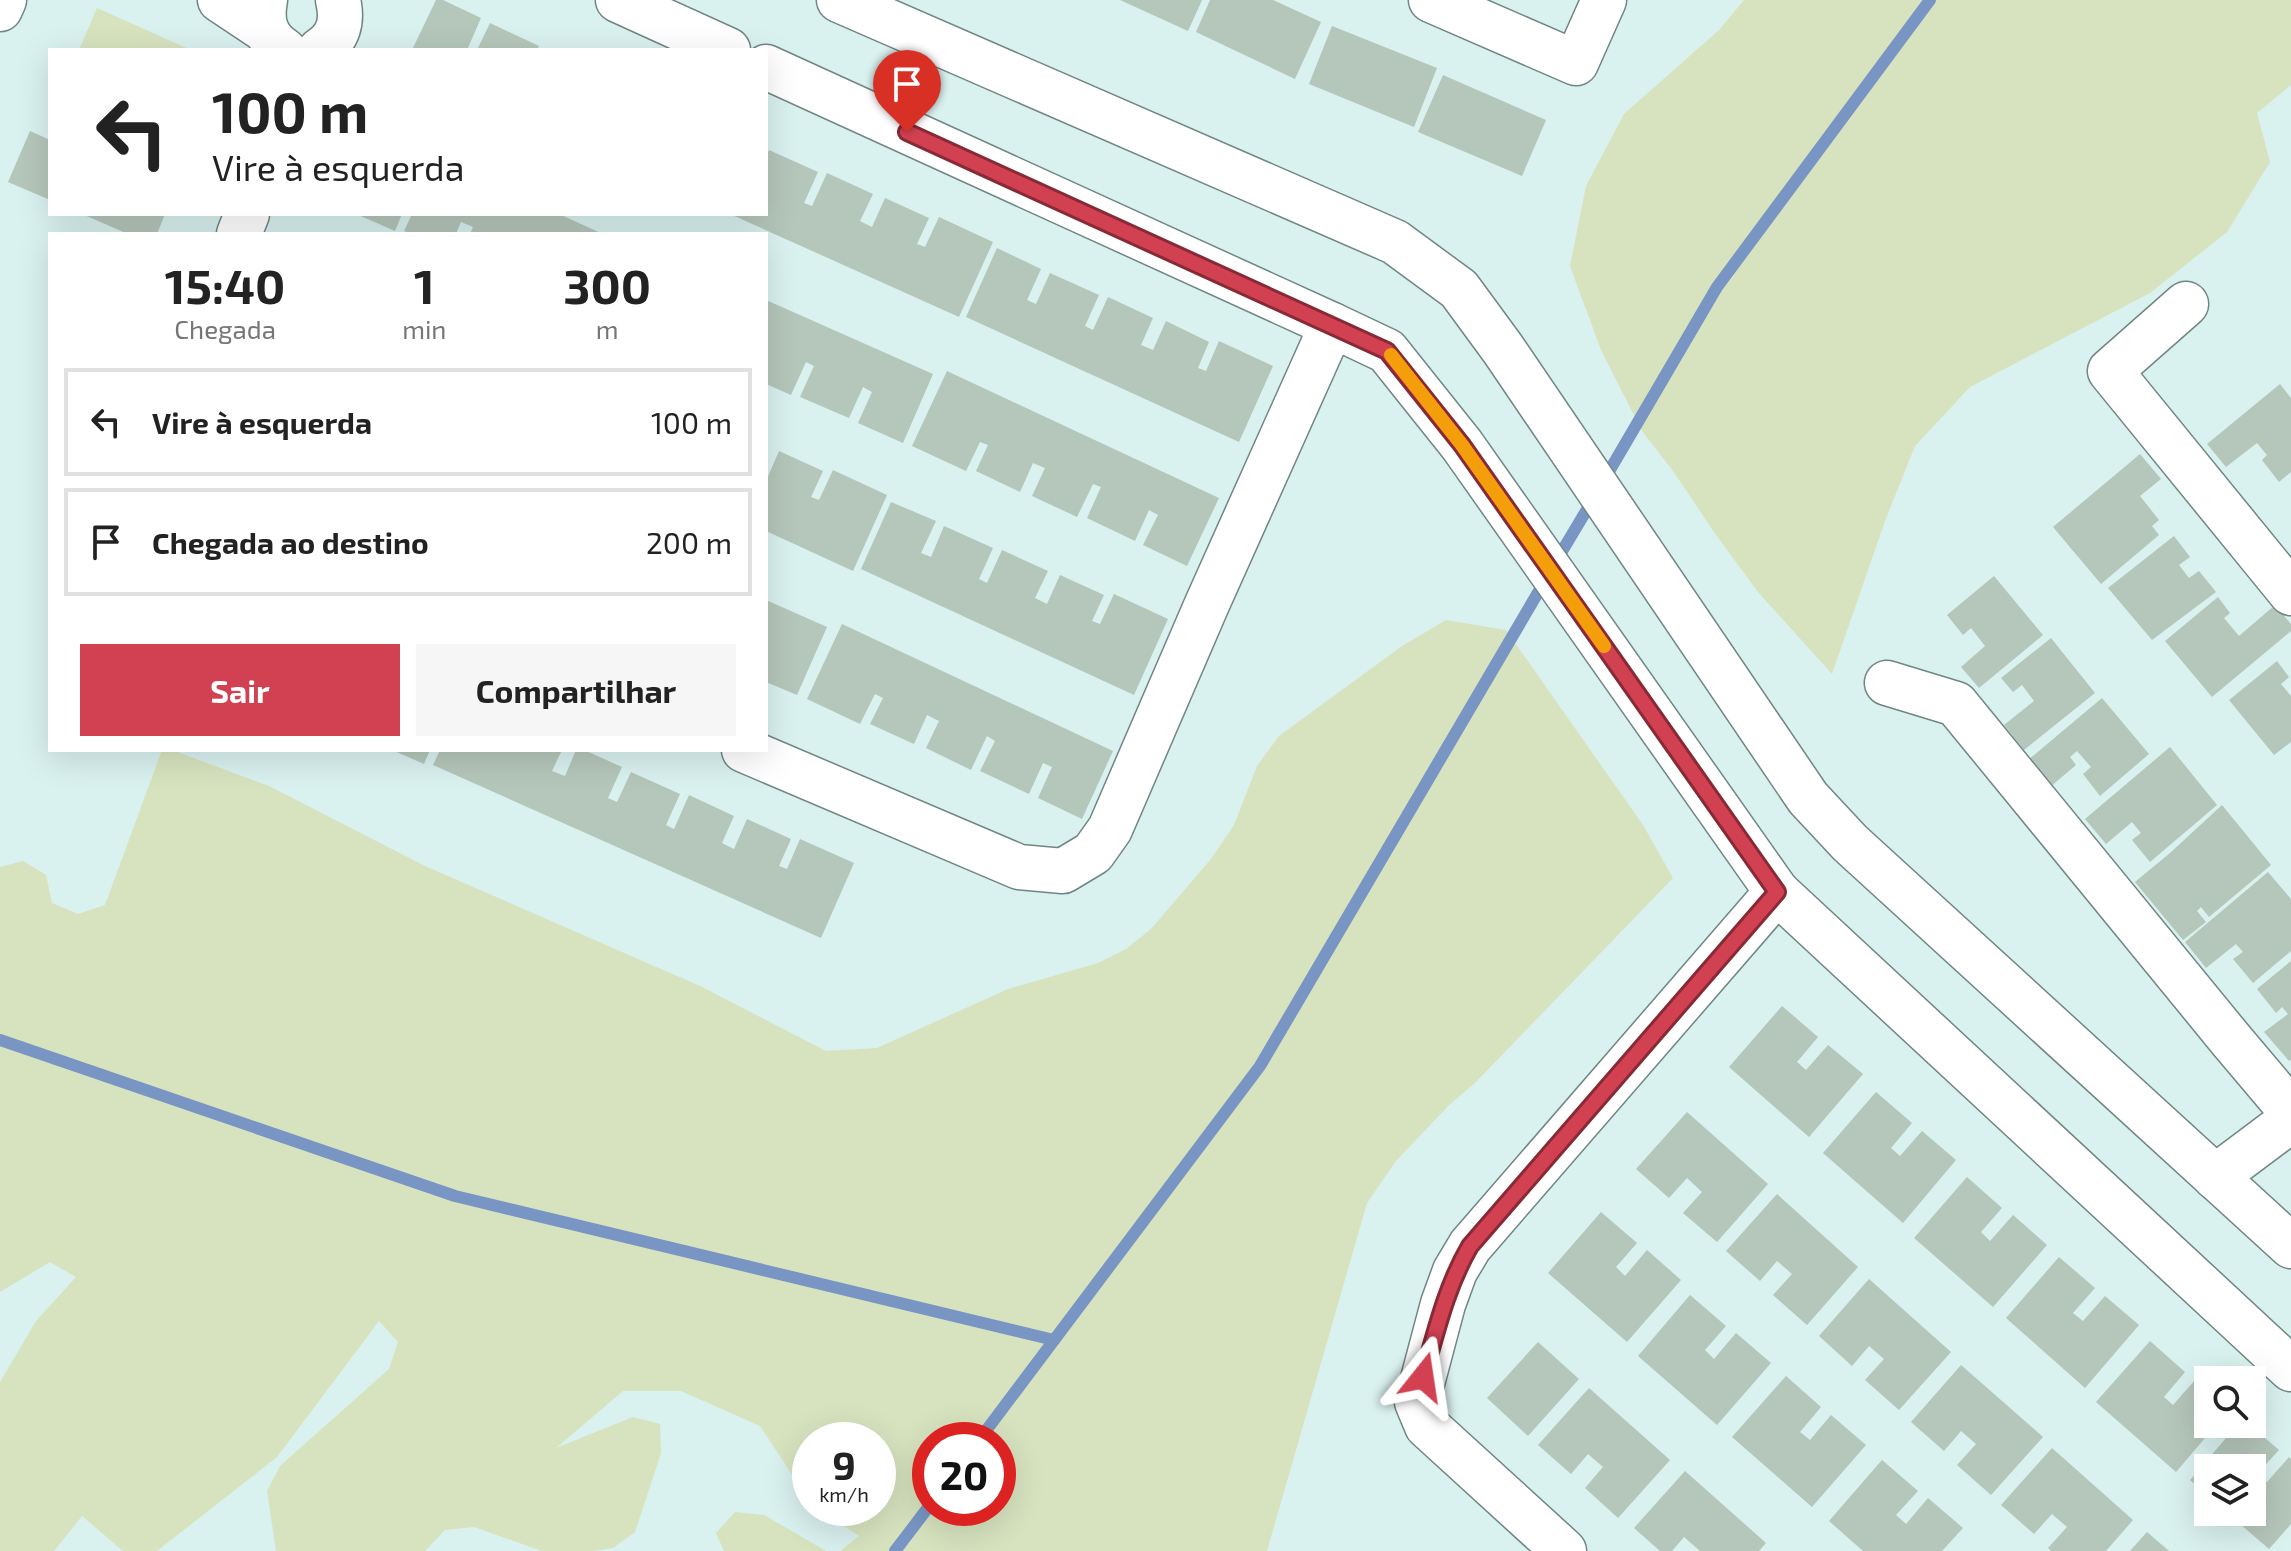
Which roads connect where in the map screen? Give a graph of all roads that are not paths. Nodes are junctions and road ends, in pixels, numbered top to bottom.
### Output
1 (4, 0) edge
2 (220, 0) edge
3 (338, 0) edge
4 (618, 0) edge
5 (839, 0) edge
6 (1431, 0) edge
7 (1604, 0) edge
8 (0, 9) edge
9 (271, 27) edge
10 (323, 48) edge
11 (724, 48) edge
12 (768, 68) edge
13 (2186, 304) dead end
14 (1332, 325) junction
15 (2291, 593) edge
16 (1887, 683) dead end
17 (749, 752) edge
18 (1777, 892) junction
19 (2291, 1111) edge
20 (2291, 1120) edge
21 (2215, 1177) junction
22 (2291, 1246) edge
23 (2291, 1369) edge
24 (1564, 1551) edge

1 - 8 street
2 - 9 street
3 - 10 street
4 - 11 street
5 - 21 street
6 - 7 street
12 - 14 street
13 - 15 street
14 - 17 street
14 - 18 street
16 - 19 street
18 - 23 street
18 - 24 street
20 - 21 street
21 - 22 street

